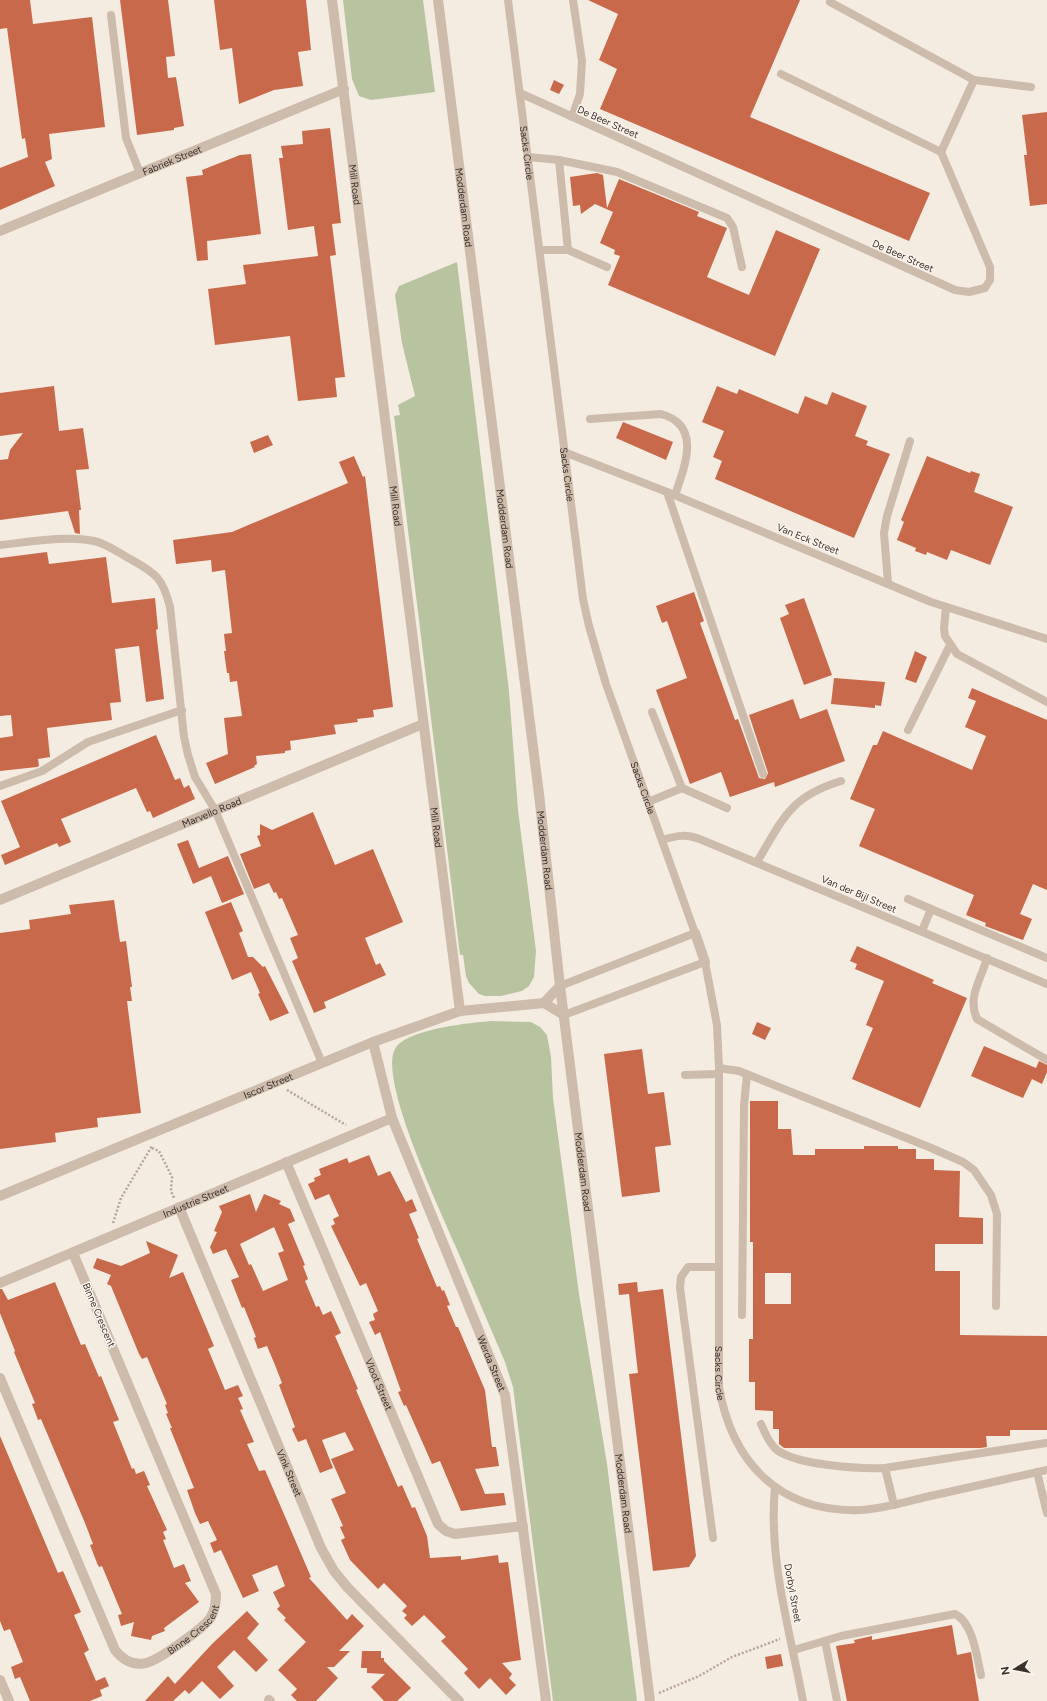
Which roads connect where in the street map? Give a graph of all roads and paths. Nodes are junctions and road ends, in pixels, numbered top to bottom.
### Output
1 (332, 0) edge
2 (438, 0) edge
3 (508, 0) edge
4 (572, 0) edge
5 (830, 2) dead end
6 (110, 15) dead end
7 (781, 74) dead end
8 (974, 80) junction
9 (1031, 87) dead end
10 (344, 89) junction
11 (520, 93) junction
12 (572, 117) junction
13 (941, 152) junction
14 (529, 157) junction
15 (559, 160) junction
16 (140, 173) junction
17 (0, 231) edge
18 (540, 250) junction
19 (568, 250) junction
20 (742, 266) dead end
21 (607, 267) dead end
22 (590, 419) dead end
23 (910, 441) dead end
24 (564, 452) junction
25 (667, 492) junction
26 (675, 495) junction
27 (0, 545) edge
28 (888, 583) junction
29 (946, 607) junction
30 (1047, 639) edge
31 (950, 645) junction
32 (1047, 702) edge
33 (182, 710) junction
34 (652, 712) dead end
35 (423, 724) junction
36 (908, 730) dead end
37 (763, 774) dead end
38 (841, 781) dead end
39 (0, 786) edge
40 (682, 788) junction
41 (648, 802) junction
42 (727, 808) dead end
43 (215, 810) junction
44 (662, 840) junction
45 (757, 862) junction
46 (908, 899) dead end
47 (0, 900) edge
48 (931, 909) junction
49 (922, 931) junction
50 (695, 933) junction
51 (987, 958) junction
52 (1047, 958) edge
53 (705, 962) junction
54 (1047, 984) edge
55 (560, 986) junction
56 (544, 1003) junction
57 (460, 1011) junction
58 (564, 1015) junction
59 (373, 1042) junction
60 (1047, 1060) edge
61 (322, 1063) junction
62 (719, 1071) junction
63 (685, 1075) dead end
64 (747, 1075) junction
65 (271, 1084) junction
66 (392, 1118) junction
67 (153, 1133) junction
68 (355, 1133) junction
69 (152, 1148) junction
70 (286, 1162) junction
71 (0, 1196) edge
72 (179, 1207) junction
73 (113, 1236) junction
74 (73, 1253) junction
75 (718, 1267) junction
76 (0, 1283) edge
77 (996, 1306) dead end
78 (742, 1315) dead end
79 (0, 1378) edge
80 (761, 1424) dead end
81 (1046, 1443) dead end
82 (885, 1468) junction
83 (1047, 1470) edge
84 (1037, 1472) junction
85 (775, 1487) junction
86 (894, 1504) junction
87 (1047, 1513) edge
88 (523, 1526) junction
89 (713, 1538) dead end
90 (791, 1637) junction
91 (825, 1641) junction
92 (794, 1650) junction
93 (981, 1675) dead end
94 (0, 1680) edge
95 (649, 1699) edge
96 (9, 1701) edge
97 (459, 1701) edge
98 (546, 1701) edge
99 (803, 1701) edge
100 (837, 1701) edge

1 - 10 street, Mill Road
2 - 55 street, Modderdam Road
3 - 11 lane, Sacks Circle
4 - 12 lane
5 - 8 lane
6 - 16 lane
7 - 13 lane
8 - 9 lane
8 - 13 lane
10 - 16 street, Fabriek Street
10 - 35 street, Mill Road
11 - 12 lane, De Beer Street
11 - 14 lane, Sacks Circle
12 - 13 lane, De Beer Street
14 - 15 lane
14 - 18 lane, Sacks Circle
15 - 19 lane
15 - 20 lane
16 - 17 street, Fabriek Street
18 - 19 lane
18 - 24 lane, Sacks Circle
19 - 21 lane
22 - 26 lane
23 - 28 lane
24 - 25 lane, Van Eck Street
24 - 41 lane, Sacks Circle
25 - 26 lane, Van Eck Street
25 - 37 lane
26 - 28 lane, Van Eck Street
27 - 33 lane
28 - 29 lane, Van Eck Street
29 - 30 lane, Van Eck Street
29 - 31 lane
31 - 32 lane
31 - 36 lane
33 - 39 lane
33 - 43 lane
34 - 40 lane
35 - 43 street, Marvello Road
35 - 57 street, Mill Road
38 - 45 lane
40 - 41 lane
40 - 42 lane
41 - 44 lane, Sacks Circle
43 - 47 street, Marvello Road
43 - 61 lane
44 - 45 lane, Van der Bijl Street
44 - 50 lane, Sacks Circle
45 - 49 lane, Van der Bijl Street
46 - 48 lane
48 - 49 lane
48 - 52 lane
49 - 51 lane, Van der Bijl Street
50 - 53 street, Sacks Circle
50 - 55 lane
51 - 54 lane, Van der Bijl Street
51 - 60 lane
53 - 58 lane
53 - 62 lane, Sacks Circle
55 - 56 street
55 - 58 street, Modderdam Road
56 - 57 street, Iscor Street
56 - 58 street
57 - 59 street, Iscor Street
58 - 95 street, Modderdam Road
59 - 61 street, Iscor Street
59 - 66 street, Werda Street
61 - 65 street, Iscor Street
62 - 63 lane
62 - 64 lane
62 - 75 lane, Sacks Circle
64 - 77 lane
64 - 78 lane
65 - 67 street, Iscor Street
65 - 68 path
66 - 68 street, Industrie Street
66 - 88 street, Werda Street
67 - 69 path
67 - 71 street, Iscor Street
68 - 70 street, Industrie Street
69 - 72 path
69 - 73 path
70 - 72 street, Industrie Street
70 - 88 street, Vloot Street
72 - 73 street, Industrie Street
72 - 97 street, Vink Street
73 - 74 street, Industrie Street
74 - 76 street, Industrie Street
74 - 79 street, Binne Crescent
75 - 85 lane, Sacks Circle
75 - 89 lane
80 - 82 lane
81 - 82 lane
82 - 86 lane
83 - 84 lane, Sacks Circle
84 - 86 lane, Sacks Circle
84 - 87 lane
85 - 86 lane, Sacks Circle
85 - 90 lane, Dorbyl Street
88 - 98 street, Werda Street
90 - 92 lane, Dorbyl Street
90 - 95 path
91 - 92 lane
91 - 93 lane
91 - 100 lane
92 - 99 lane, Dorbyl Street
94 - 96 street

